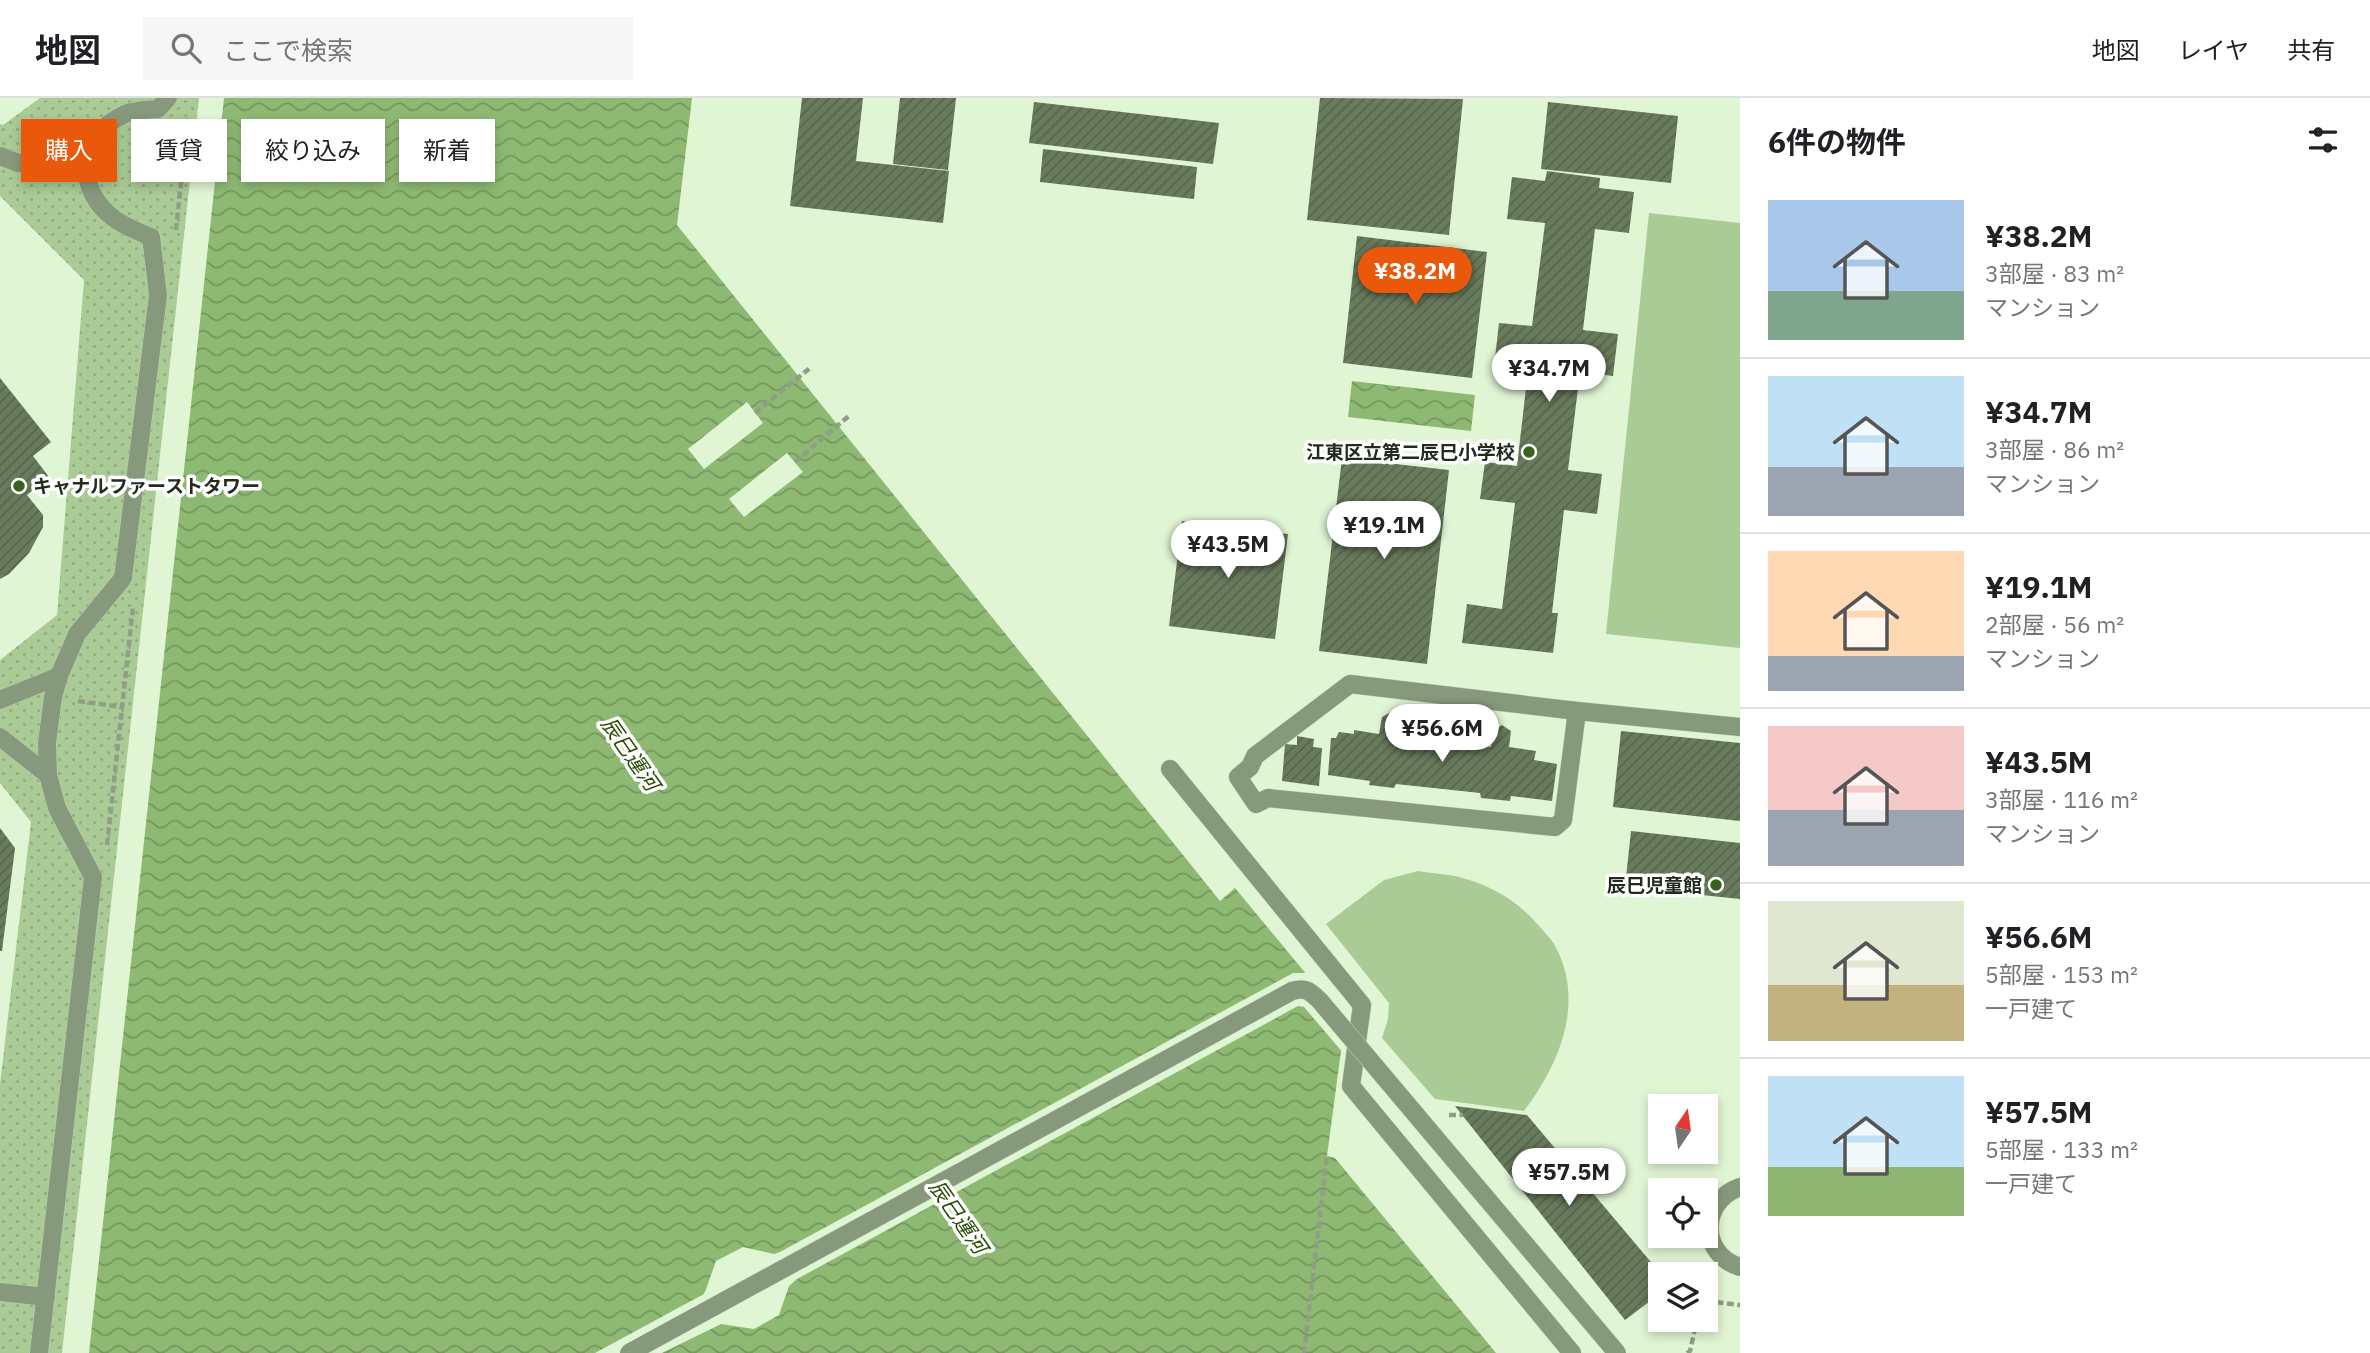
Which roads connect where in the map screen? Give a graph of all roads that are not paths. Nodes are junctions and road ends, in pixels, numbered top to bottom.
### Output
1 (168, 98) edge
2 (117, 119) edge
3 (0, 156) edge
4 (21, 163) edge
5 (88, 182) edge
6 (59, 676) junction
7 (0, 701) edge
8 (1577, 711) junction
9 (1740, 727) edge
10 (0, 737) edge
11 (1170, 769) dead end
12 (48, 775) junction
13 (1740, 1187) edge
14 (1740, 1267) edge
15 (0, 1292) edge
16 (46, 1297) junction
17 (39, 1353) edge
18 (629, 1353) edge
19 (1572, 1353) edge
20 (1617, 1353) edge

1 - 2 street
3 - 4 street
5 - 6 street
6 - 7 street
6 - 12 street
8 - 8 street
8 - 9 street
10 - 12 street
11 - 19 street
12 - 16 street
13 - 14 street
15 - 16 street
16 - 17 street
18 - 20 street, bridge

